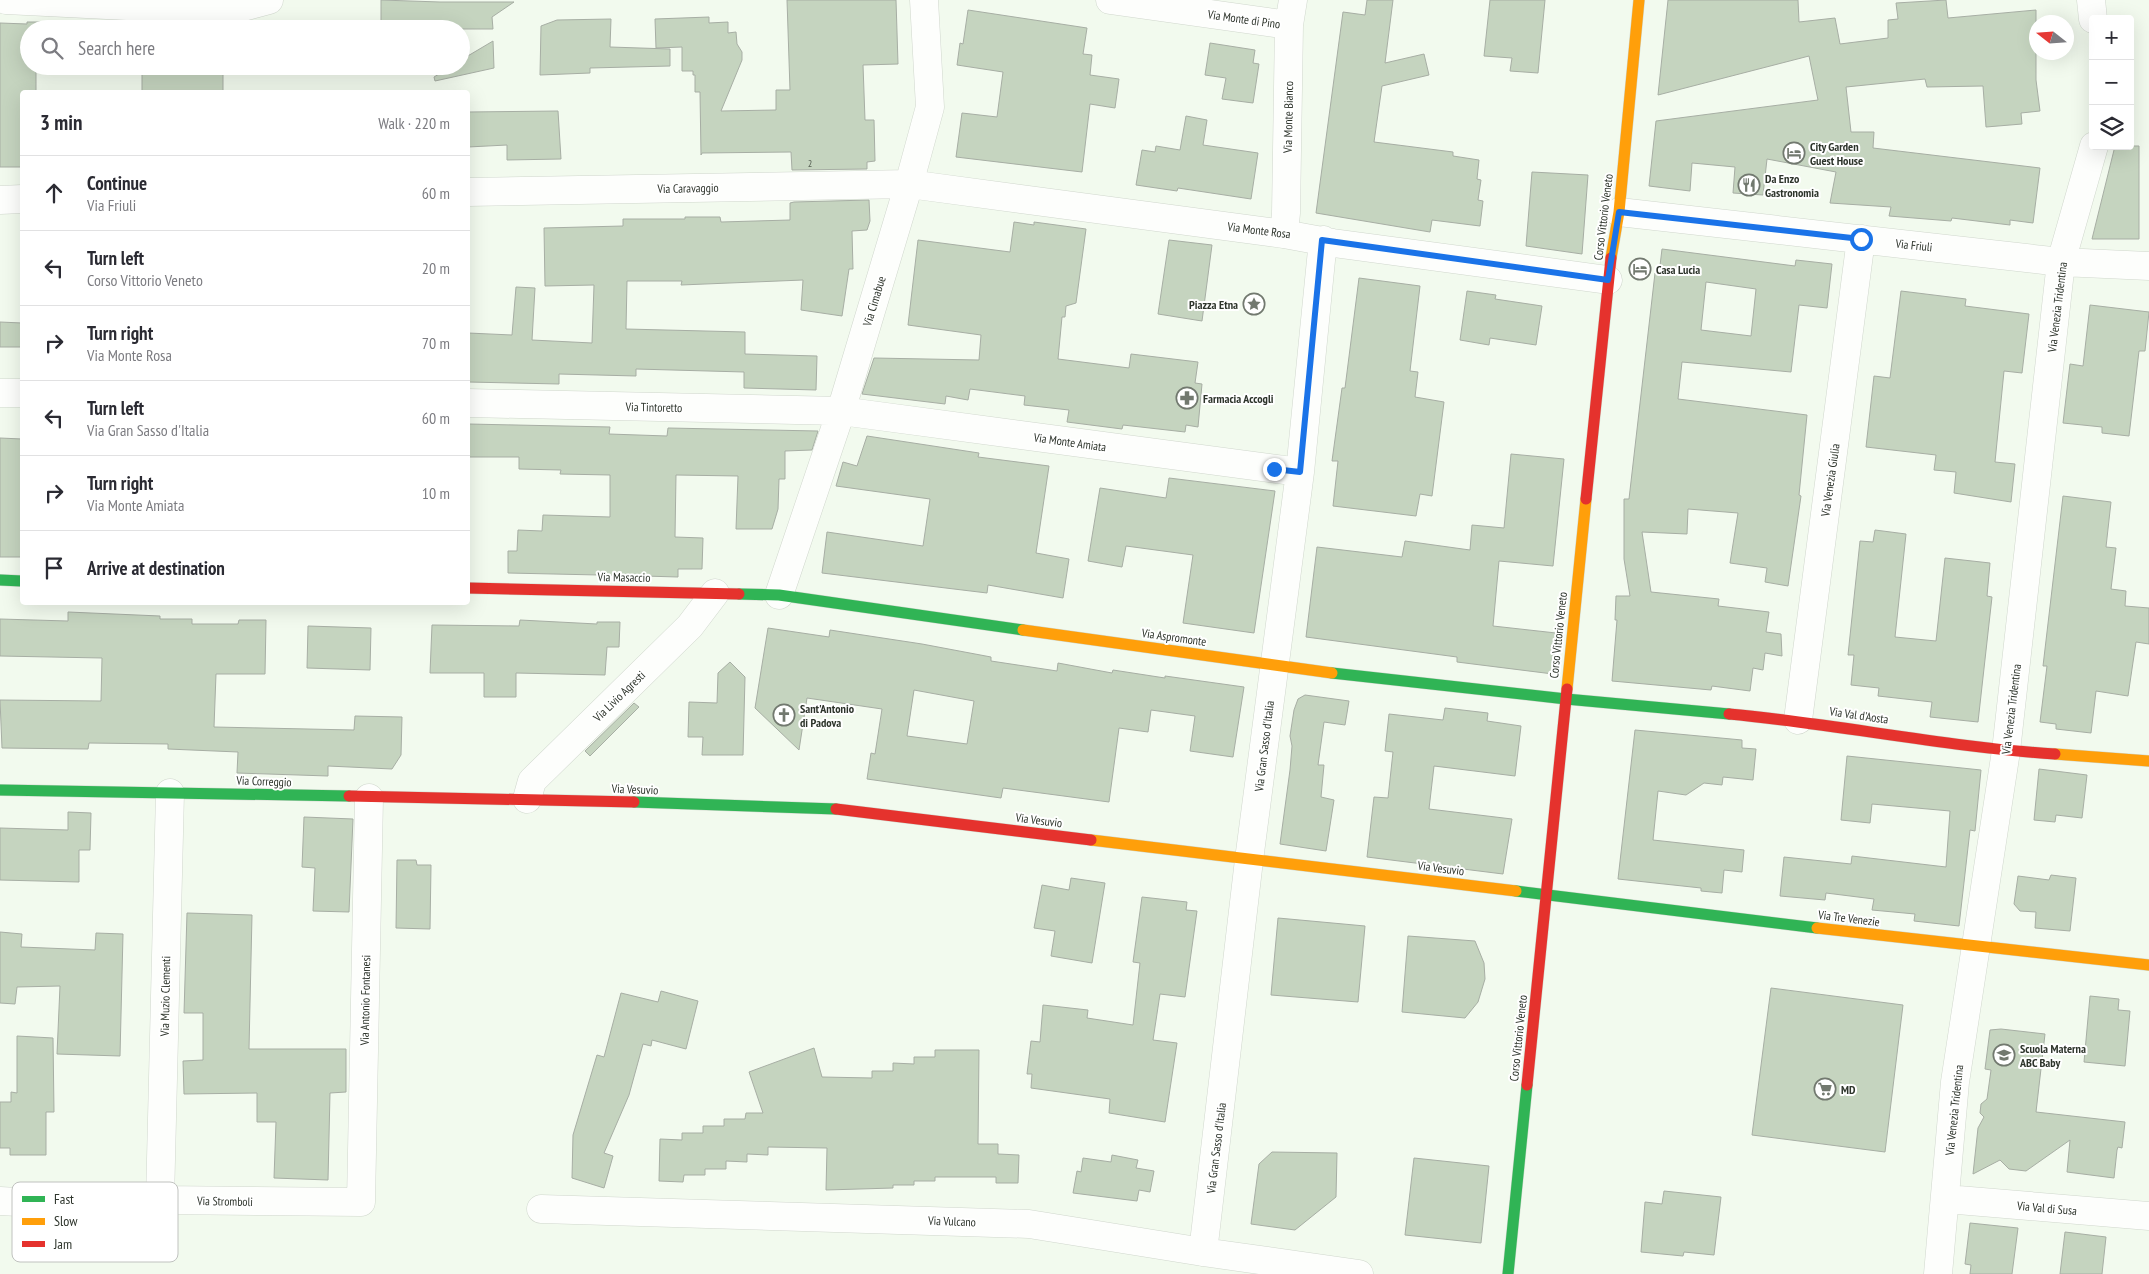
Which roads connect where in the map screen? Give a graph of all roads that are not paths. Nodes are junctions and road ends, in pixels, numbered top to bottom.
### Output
1 (6, 0) edge
2 (269, 0) edge
3 (924, 0) edge
4 (1110, 0) edge
5 (1639, 0) edge
6 (2091, 0) edge
7 (1291, 12) edge
8 (2093, 15) edge
9 (2093, 150) edge
10 (909, 184) junction
11 (470, 192) edge
12 (0, 200) edge
13 (20, 200) edge
14 (1619, 212) junction
15 (1284, 234) junction
16 (1861, 239) junction
17 (1322, 240) junction
18 (2061, 262) junction
19 (2149, 266) edge
20 (1608, 280) junction
21 (0, 393) edge
22 (20, 393) edge
23 (470, 403) edge
24 (840, 411) junction
25 (1300, 472) junction
26 (0, 580) edge
27 (20, 581) edge
28 (470, 588) edge
29 (715, 593) junction
30 (779, 595) junction
31 (1274, 666) junction
32 (1566, 699) junction
33 (1798, 720) junction
34 (2006, 751) junction
35 (2149, 761) edge
36 (0, 790) edge
37 (170, 792) junction
38 (370, 798) junction
39 (527, 799) junction
40 (1249, 860) junction
41 (1546, 894) junction
42 (1976, 947) junction
43 (2149, 965) edge
44 (160, 1182) edge
45 (1946, 1199) junction
46 (178, 1200) edge
47 (361, 1202) joint
48 (541, 1209) dead end
49 (2149, 1216) edge
50 (1203, 1252) junction
51 (1359, 1274) edge
52 (1508, 1274) edge
53 (1938, 1274) edge

1 - 2 street
3 - 10 street, Via Cimabue
4 - 7 street, Via Monte di Pino
5 - 14 street, Corso Vittorio Veneto
6 - 8 street
7 - 15 street, Via Monte Bianco
9 - 18 street, Via Venezia Tridentina
10 - 11 street, Via Caravaggio
10 - 15 street, Via Monte Rosa
10 - 24 street, Via Cimabue
12 - 13 street
14 - 16 street, Via Friuli
14 - 20 street, Corso Vittorio Veneto
15 - 17 street, Via Monte Rosa
16 - 18 street, Via Friuli
16 - 33 street, Via Venezia Giulia
17 - 20 street, Via Monte Rosa
17 - 25 street, Via Gran Sasso d'Italia
18 - 19 street, Via Friuli
18 - 34 street, Via Venezia Tridentina
20 - 32 street, Corso Vittorio Veneto
21 - 22 street
23 - 24 street, Via Tintoretto
24 - 25 street, Via Monte Amiata
24 - 30 street, Via Cimabue
25 - 31 street, Via Gran Sasso d'Italia
26 - 27 street
28 - 29 street, Via Masaccio
29 - 30 street, Via Masaccio
29 - 39 street, Via Livio Agresti
30 - 31 street, Via Aspromonte
31 - 32 street, Via Aspromonte
31 - 40 street, Via Gran Sasso d'Italia
32 - 33 street, Via Val d'Aosta
32 - 41 street, Corso Vittorio Veneto
33 - 34 street, Via Val d'Aosta
34 - 35 street, Via Val d'Aosta
34 - 42 street, Via Venezia Tridentina
36 - 37 street, Via Correggio
37 - 38 street, Via Correggio
37 - 44 street, Via Muzio Clementi
38 - 39 street, Via Correggio
38 - 47 street, Via Antonio Fontanesi
39 - 40 street, Via Vesuvio
40 - 41 street, Via Vesuvio
40 - 50 street, Via Gran Sasso d'Italia
41 - 42 street, Via Tre Venezie
41 - 52 street, Corso Vittorio Veneto
42 - 43 street, Via Tre Venezie
42 - 45 street, Via Venezia Tridentina
45 - 49 street, Via Val di Susa
45 - 53 street, Via Venezia Tridentina
46 - 47 street, Via Stromboli
48 - 50 street, Via Vulcano
50 - 51 street, Via Vulcano

